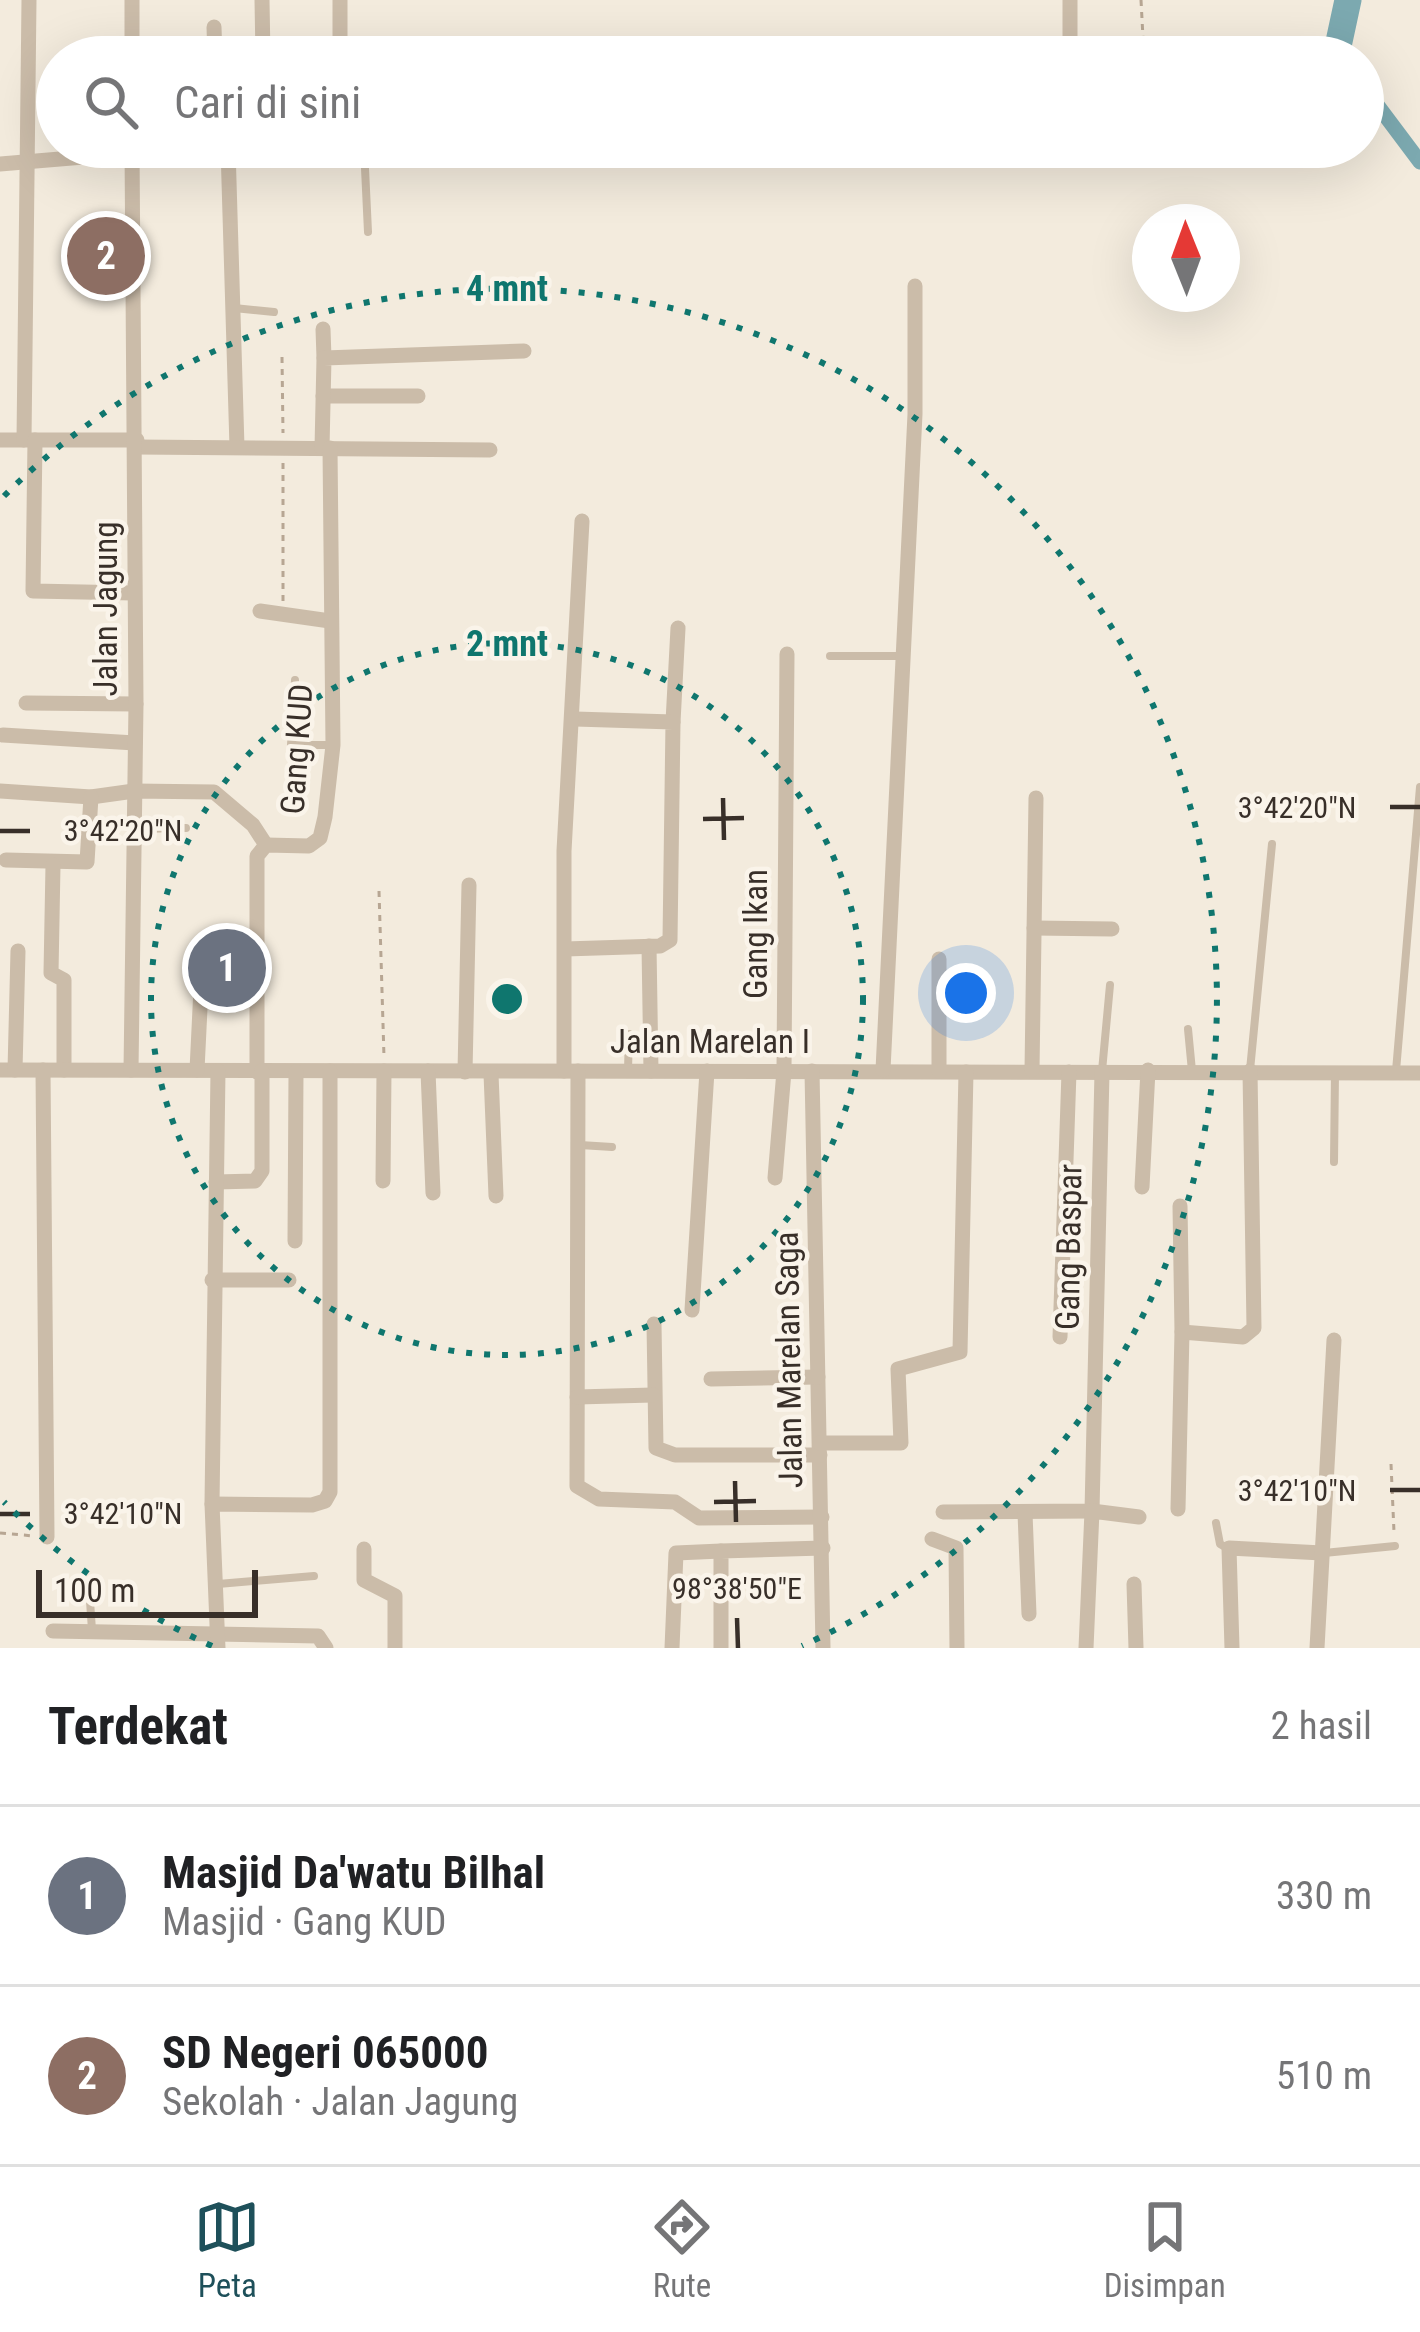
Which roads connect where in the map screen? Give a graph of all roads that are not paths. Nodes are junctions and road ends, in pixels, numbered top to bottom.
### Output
1 (29, 0) edge
2 (132, 0) edge
3 (262, 0) edge
4 (340, 0) edge
5 (1070, 0) edge
6 (214, 27) dead end
7 (132, 36) edge
8 (214, 36) edge
9 (263, 36) edge
10 (340, 36) edge
11 (1070, 36) edge
12 (36, 161) edge
13 (28, 162) junction
14 (0, 164) edge
15 (129, 168) edge
16 (230, 168) edge
17 (365, 168) edge
18 (368, 232) dead end
19 (915, 286) dead end
20 (233, 308) junction
21 (274, 311) dead end
22 (323, 329) dead end
23 (524, 351) dead end
24 (324, 358) junction
25 (418, 396) dead end
26 (323, 397) junction
27 (0, 440) edge
28 (30, 440) junction
29 (136, 444) junction
30 (237, 447) junction
31 (326, 448) junction
32 (490, 450) dead end
33 (582, 521) dead end
34 (133, 593) junction
35 (260, 610) dead end
36 (331, 621) junction
37 (678, 628) dead end
38 (787, 654) dead end
39 (830, 656) dead end
40 (902, 656) junction
41 (296, 680) dead end
42 (26, 703) dead end
43 (136, 704) junction
44 (575, 719) junction
45 (673, 722) junction
46 (3, 734) dead end
47 (135, 743) junction
48 (333, 745) junction
49 (1420, 788) edge
50 (134, 790) junction
51 (0, 791) edge
52 (91, 797) junction
53 (1036, 798) dead end
54 (186, 828) dead end
55 (133, 829) junction
56 (1271, 844) dead end
57 (266, 845) junction
58 (6, 860) dead end
59 (53, 865) junction
60 (469, 885) dead end
61 (1034, 928) junction
62 (1112, 929) dead end
63 (649, 946) junction
64 (565, 949) junction
65 (18, 951) dead end
66 (939, 959) dead end
67 (1110, 985) dead end
68 (201, 988) dead end
69 (1188, 1029) dead end
70 (629, 1034) dead end
71 (8, 1070) edge
72 (43, 1070) junction
73 (64, 1070) junction
74 (131, 1070) junction
75 (197, 1070) junction
76 (784, 1070) junction
77 (812, 1070) junction
78 (884, 1070) junction
79 (1032, 1070) junction
80 (1148, 1070) junction
81 (218, 1071) junction
82 (260, 1071) junction
83 (330, 1071) junction
84 (385, 1071) junction
85 (428, 1071) junction
86 (571, 1071) junction
87 (628, 1071) junction
88 (651, 1071) junction
89 (706, 1071) junction
90 (939, 1071) junction
91 (1192, 1071) junction
92 (1250, 1071) junction
93 (296, 1072) junction
94 (465, 1072) junction
95 (967, 1072) junction
96 (1069, 1072) junction
97 (1102, 1072) junction
98 (1335, 1072) junction
99 (1396, 1072) junction
100 (1420, 1073) edge
101 (491, 1074) junction
102 (580, 1145) junction
103 (612, 1147) dead end
104 (1334, 1162) dead end
105 (776, 1178) dead end
106 (383, 1181) dead end
107 (216, 1182) junction
108 (1142, 1187) dead end
109 (433, 1193) dead end
110 (496, 1196) dead end
111 (1180, 1206) dead end
112 (295, 1240) dead end
113 (212, 1280) junction
114 (289, 1280) dead end
115 (692, 1310) dead end
116 (654, 1324) dead end
117 (1182, 1332) junction
118 (1060, 1337) dead end
119 (1334, 1340) dead end
120 (818, 1377) junction
121 (711, 1379) dead end
122 (653, 1395) junction
123 (577, 1397) junction
124 (820, 1449) junction
125 (212, 1504) junction
126 (1178, 1509) dead end
127 (1092, 1511) junction
128 (943, 1512) dead end
129 (1024, 1513) junction
130 (822, 1517) junction
131 (1138, 1517) dead end
132 (1216, 1523) dead end
133 (46, 1537) road end
134 (932, 1539) dead end
135 (1395, 1546) road end
136 (823, 1548) junction
137 (1229, 1548) junction
138 (364, 1549) dead end
139 (721, 1551) junction
140 (1322, 1553) junction
141 (314, 1576) dead end
142 (218, 1584) junction
143 (1134, 1584) dead end
144 (90, 1601) dead end
145 (1029, 1614) dead end
146 (53, 1631) dead end
147 (92, 1631) junction
148 (219, 1641) edge
149 (326, 1648) edge
150 (394, 1648) edge
151 (672, 1648) edge
152 (721, 1648) edge
153 (824, 1648) edge
154 (957, 1648) edge
155 (1086, 1648) edge
156 (1136, 1648) edge
157 (1232, 1648) edge
158 (1317, 1648) edge

1 - 13 street
2 - 7 street
3 - 9 street
4 - 10 street
5 - 11 street
6 - 8 street
12 - 13 street
13 - 14 street
13 - 28 street
15 - 29 street, Jalan Jagung
16 - 20 street
17 - 18 lane
19 - 40 street
20 - 21 lane
20 - 30 street
22 - 24 street, Gang KUD
23 - 24 street
24 - 26 street, Gang KUD
25 - 26 street
26 - 31 street, Gang KUD
27 - 28 street
28 - 29 street
28 - 34 street
29 - 30 street
29 - 34 street, Jalan Jagung
30 - 31 street
31 - 32 street
31 - 36 street, Gang KUD
33 - 44 street
34 - 43 street, Jalan Jagung
35 - 36 street
36 - 48 street, Gang KUD
37 - 45 street
38 - 76 street, Gang Ikan
39 - 40 lane
40 - 78 street
41 - 48 lane
42 - 43 street
43 - 47 street, Jalan Jagung
44 - 45 street
44 - 64 street
45 - 63 street
46 - 47 street
47 - 50 street, Jalan Jagung
48 - 57 street, Gang KUD
49 - 99 lane
50 - 52 street
50 - 55 street, Jalan Jagung
50 - 57 street
51 - 52 street
52 - 59 street
53 - 61 street
54 - 55 lane
55 - 74 street, Jalan Jagung
56 - 92 lane
57 - 82 street, Gang KUD
58 - 59 street
59 - 73 street
60 - 94 street
61 - 62 street
61 - 79 street
63 - 64 street
63 - 88 street
64 - 86 street
65 - 71 street
66 - 90 street
67 - 97 lane, Gang Baspar
68 - 75 street
69 - 91 lane
70 - 87 lane
71 - 72 street, Jalan Marelan I
72 - 73 street, Jalan Marelan I
72 - 133 street
73 - 74 street, Jalan Marelan I
74 - 75 street, Jalan Marelan I
75 - 81 street, Jalan Marelan I
76 - 77 street, Jalan Marelan I
76 - 89 street, Jalan Marelan I
76 - 105 street, Gang Ikan
77 - 78 street, Jalan Marelan I
77 - 120 street, Jalan Marelan Saga
78 - 90 street, Jalan Marelan I
79 - 95 street, Jalan Marelan I
79 - 96 street, Jalan Marelan I
80 - 91 street, Jalan Marelan I
80 - 97 street, Jalan Marelan I
80 - 108 street
81 - 82 street, Jalan Marelan I
81 - 107 street
82 - 93 street, Jalan Marelan I
82 - 107 street, Gang KUD
83 - 84 street, Jalan Marelan I
83 - 93 street, Jalan Marelan I
83 - 125 street
84 - 85 street, Jalan Marelan I
84 - 106 street
85 - 94 street, Jalan Marelan I
85 - 109 street
86 - 87 street, Jalan Marelan I
86 - 101 street, Jalan Marelan I
86 - 102 street
87 - 88 street, Jalan Marelan I
88 - 89 street, Jalan Marelan I
89 - 115 street
90 - 95 street, Jalan Marelan I
91 - 92 street, Jalan Marelan I
92 - 98 street, Jalan Marelan I
92 - 117 street
93 - 112 street
94 - 101 street, Jalan Marelan I
95 - 124 street
96 - 97 street, Jalan Marelan I
96 - 118 street
97 - 127 street, Gang Baspar
98 - 99 street, Jalan Marelan I
98 - 104 lane
99 - 100 street, Jalan Marelan I
101 - 110 street
102 - 103 lane
102 - 123 street
107 - 113 street
111 - 117 street
113 - 114 street
113 - 125 street
116 - 122 street
117 - 126 street
119 - 140 street
120 - 121 street
120 - 124 street, Jalan Marelan Saga
122 - 123 street
122 - 124 street
123 - 130 street
124 - 130 street, Jalan Marelan Saga
125 - 142 street
127 - 129 street
127 - 131 street
127 - 155 street, Gang Baspar
128 - 129 street
129 - 145 street
130 - 136 street, Jalan Marelan Saga
132 - 137 lane
134 - 154 street
135 - 140 lane
136 - 139 street
136 - 153 street, Jalan Marelan Saga
137 - 140 street
137 - 157 street
138 - 150 street
139 - 151 street
139 - 152 street
140 - 158 street
141 - 142 lane
142 - 148 street
143 - 156 street
144 - 147 lane
146 - 147 street
147 - 148 street
148 - 149 street

